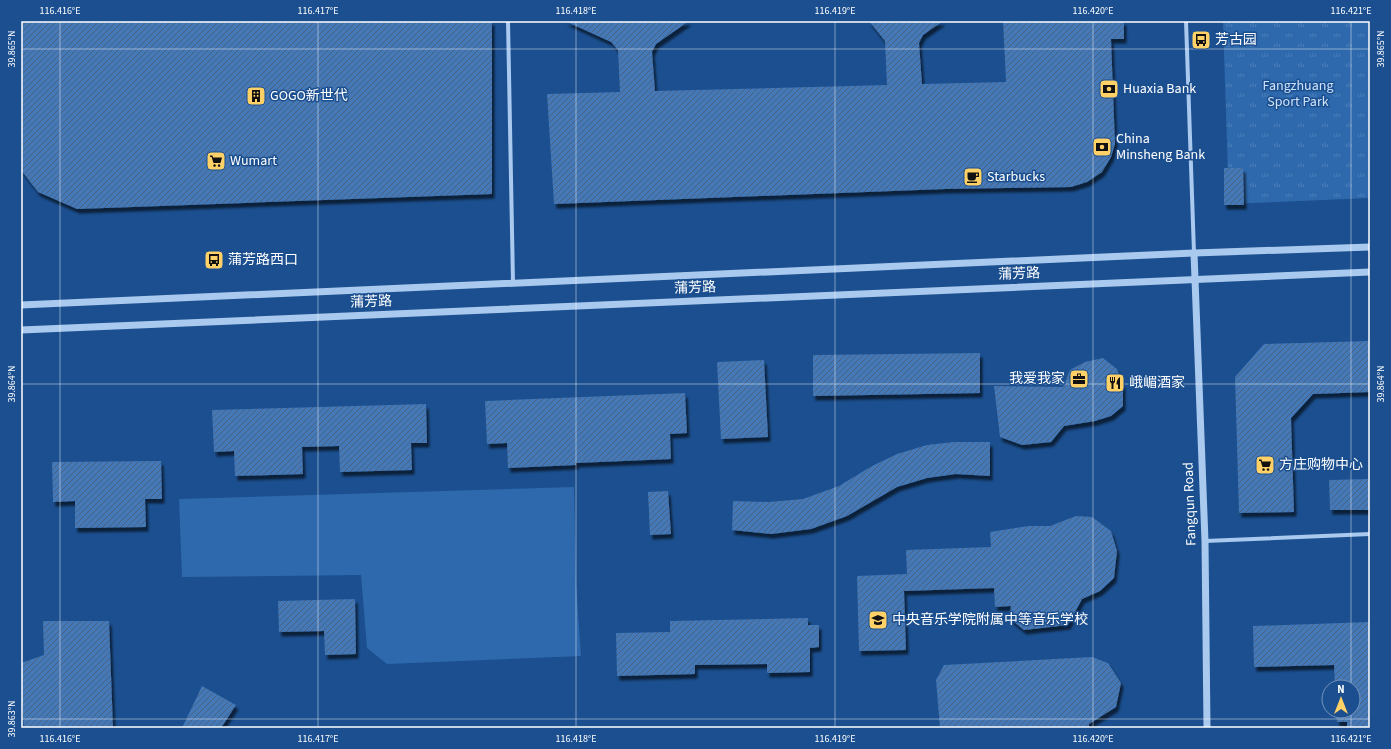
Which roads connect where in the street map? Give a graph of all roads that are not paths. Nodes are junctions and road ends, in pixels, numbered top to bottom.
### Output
1 (508, 21) edge
2 (1186, 21) edge
3 (1370, 247) edge
4 (1194, 253) junction
5 (1370, 272) edge
6 (1195, 279) junction
7 (513, 283) junction
8 (21, 305) edge
9 (21, 330) edge
10 (1370, 534) edge
11 (1205, 541) junction
12 (1207, 728) edge

1 - 7 street
2 - 4 street
3 - 4 street, 蒲芳路
4 - 6 street, Fangqun Road
4 - 7 street, 蒲芳路
5 - 6 street, 蒲芳路
6 - 9 street, 蒲芳路
6 - 11 street, Fangqun Road
7 - 8 street, 蒲芳路
10 - 11 street
11 - 12 street, Fangqun Road

